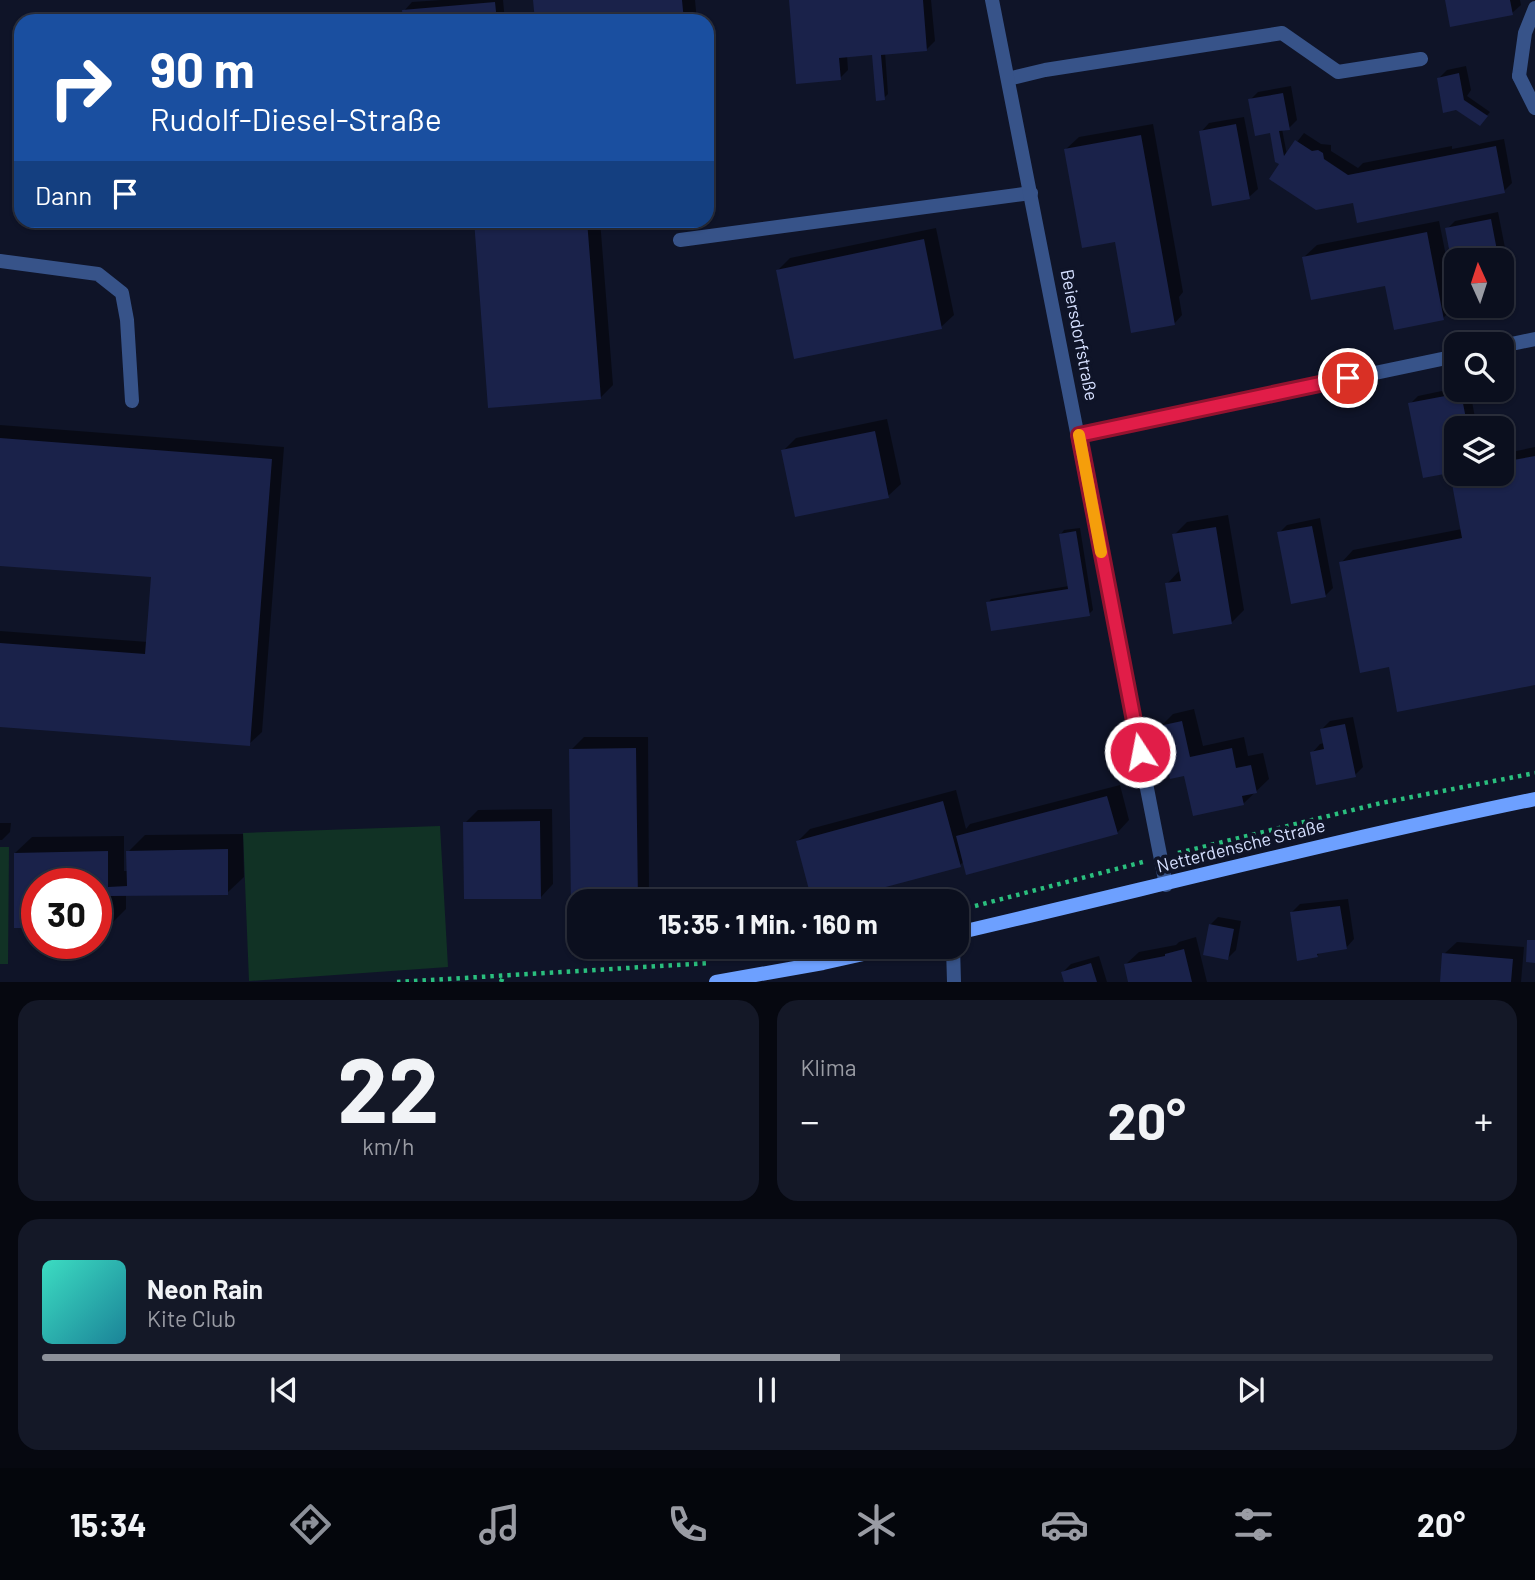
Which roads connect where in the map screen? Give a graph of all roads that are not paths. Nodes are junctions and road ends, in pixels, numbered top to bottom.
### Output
1 (992, 0) edge
2 (1535, 8) edge
3 (1421, 59) dead end
4 (1008, 79) junction
5 (1535, 108) edge
6 (1031, 193) junction
7 (680, 240) dead end
8 (0, 261) edge
9 (1535, 339) edge
10 (1514, 343) edge
11 (1444, 359) edge
12 (132, 401) dead end
13 (1079, 435) junction
14 (1535, 799) edge
15 (1166, 885) junction
16 (969, 930) edge
17 (841, 959) edge
18 (954, 959) edge
19 (716, 982) edge
20 (954, 982) edge

1 - 4 street, Beiersdorfstraße
2 - 5 street
3 - 4 street
4 - 6 street, Beiersdorfstraße
6 - 7 street
6 - 13 street, Beiersdorfstraße
8 - 12 street
9 - 10 street
11 - 13 street
13 - 15 street, Beiersdorfstraße
14 - 15 street, Netterdensche Straße
15 - 16 street, Netterdensche Straße
17 - 19 street
18 - 20 street

